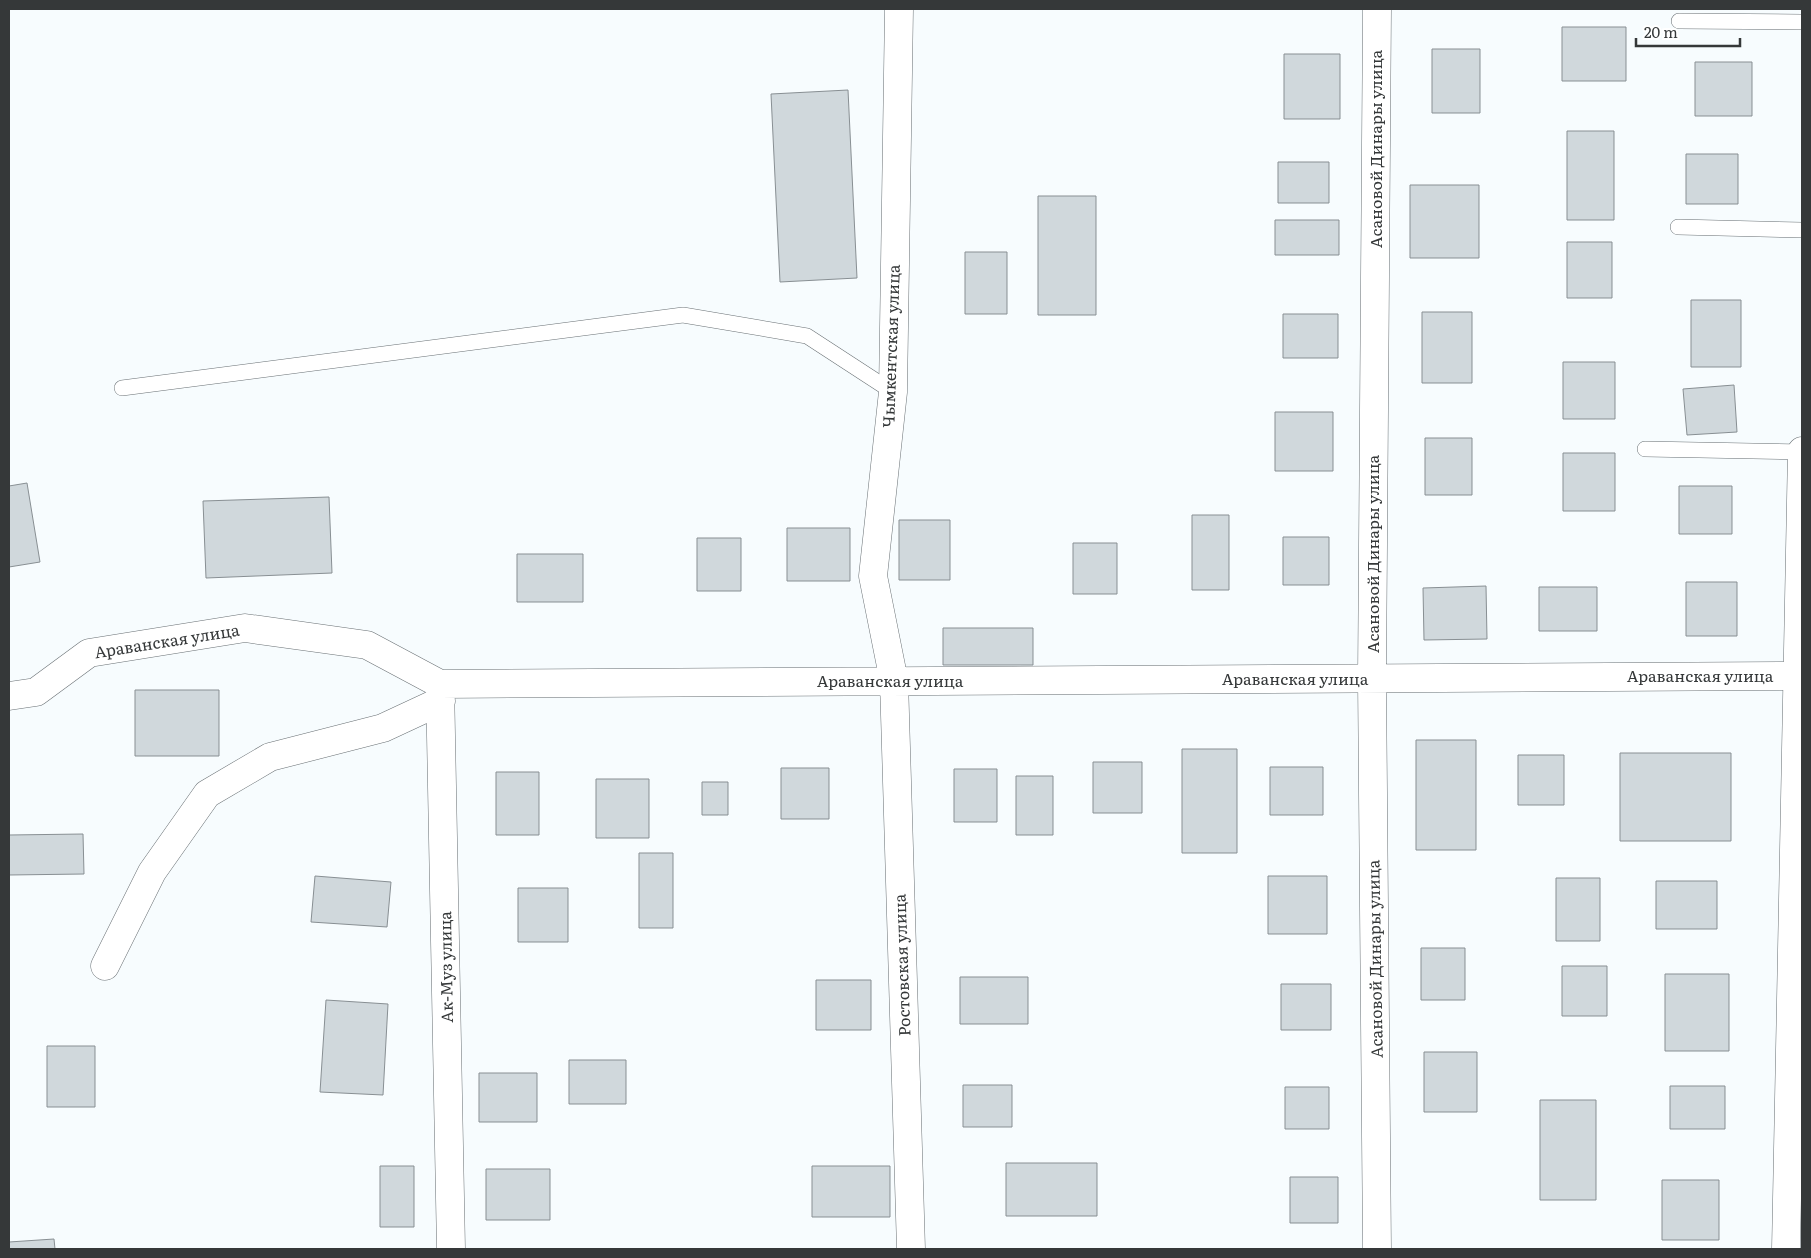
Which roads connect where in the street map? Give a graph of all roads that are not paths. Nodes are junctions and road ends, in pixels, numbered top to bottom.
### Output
1 (899, 9) edge
2 (1377, 9) edge
3 (1679, 21) dead end
4 (1802, 22) edge
5 (1678, 227) dead end
6 (1802, 230) edge
7 (122, 388) dead end
8 (893, 392) junction
9 (1645, 450) dead end
10 (1802, 452) edge
11 (1798, 676) junction
12 (1372, 679) junction
13 (894, 681) junction
14 (441, 692) junction
15 (9, 696) edge
16 (1799, 760) edge
17 (105, 966) dead end
18 (451, 1249) edge
19 (911, 1249) edge
20 (1378, 1249) edge
21 (1786, 1249) edge

1 - 8 street, Чымкентская улица
2 - 12 street, Асановой Динары улица
3 - 4 lane
5 - 6 lane
7 - 8 lane
8 - 13 street, Чымкентская улица
9 - 10 lane
10 - 11 street
11 - 12 street, Араванская улица
11 - 16 street
12 - 13 street, Араванская улица
12 - 20 street, Асановой Динары улица
13 - 14 street, Араванская улица
13 - 19 street, Ростовская улица
14 - 15 street, Араванская улица
14 - 17 street
14 - 18 street, Ак-Муз улица
16 - 21 street

